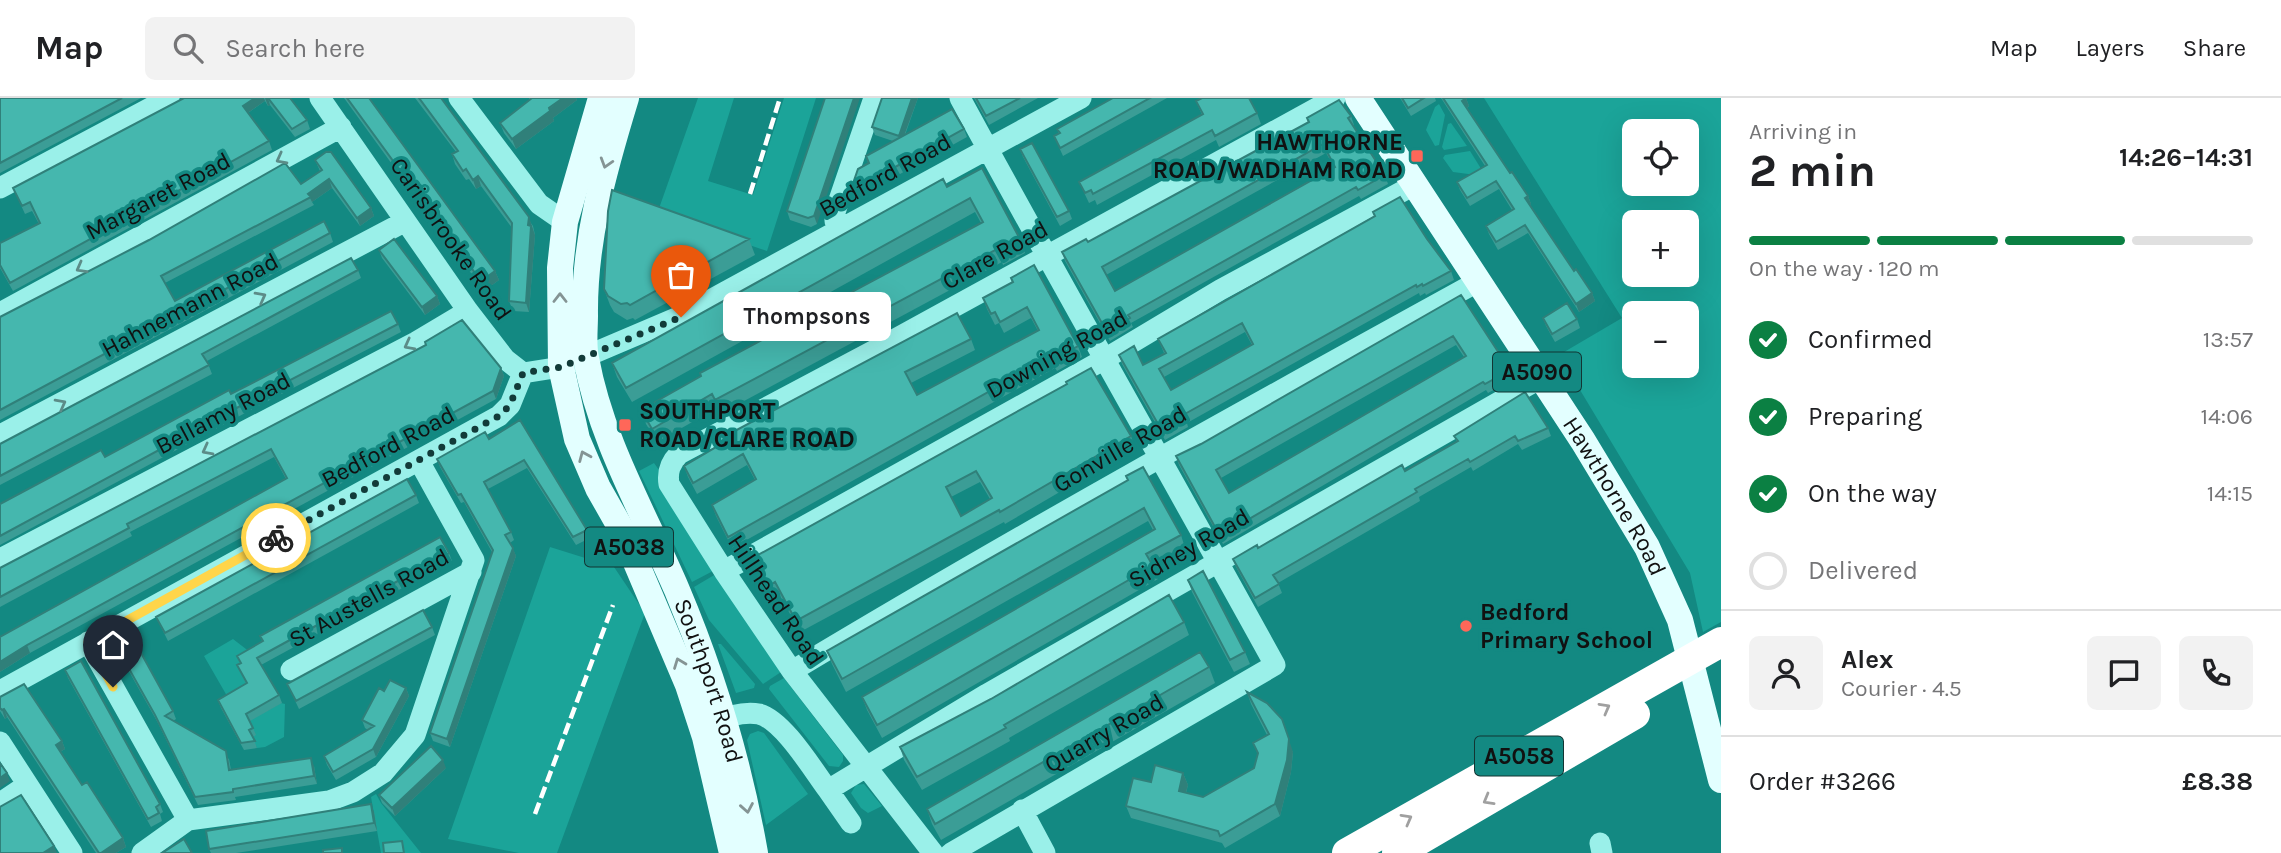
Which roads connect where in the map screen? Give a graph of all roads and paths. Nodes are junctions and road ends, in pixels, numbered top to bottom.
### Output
1 (169, 98) edge
2 (320, 98) edge
3 (459, 98) edge
4 (601, 98) edge
5 (626, 98) edge
6 (874, 98) edge
7 (960, 98) edge
8 (1081, 98) edge
9 (1335, 98) edge
10 (1358, 98) edge
11 (341, 127) junction
12 (987, 149) junction
13 (1416, 184) junction
14 (0, 188) edge
15 (404, 222) junction
16 (565, 222) junction
17 (840, 230) junction
18 (1046, 257) junction
19 (1479, 281) junction
20 (468, 311) junction
21 (0, 313) edge
22 (585, 356) junction
23 (1103, 360) junction
24 (561, 367) junction
25 (523, 373) junction
26 (1541, 378) junction
27 (0, 435) edge
28 (679, 454) joint
29 (1160, 456) junction
30 (419, 461) junction
31 (0, 559) edge
32 (1217, 561) junction
33 (724, 571) junction
34 (471, 572) junction
35 (88, 642) junction
36 (1721, 642) edge
37 (1702, 667) edge
38 (291, 670) dead end
39 (792, 671) junction
40 (0, 691) edge
41 (712, 723) junction
42 (0, 742) edge
43 (864, 768) junction
44 (1721, 780) edge
45 (27, 785) junction
46 (828, 790) junction
47 (0, 803) edge
48 (1022, 810) junction
49 (188, 820) junction
50 (851, 823) dead end
51 (959, 851) edge
52 (72, 853) edge
53 (142, 853) edge
54 (746, 853) edge
55 (933, 853) edge
56 (1045, 853) edge
57 (1347, 853) edge
58 (1397, 853) edge

1 - 14 street
2 - 11 street, Carisbrooke Road
3 - 16 street
4 - 16 main road, A5038
5 -> 22 main road, A5038
6 - 17 street
7 - 12 street
8 - 12 street, Bedford Road
9 - 18 street, Clare Road
10 - 13 main road, Hawthorne Road / A5090
11 - 15 street, Carisbrooke Road
11 -> 21 street, Margaret Road
12 - 17 street, Bedford Road
12 - 18 street
13 - 19 main road, Hawthorne Road / A5090
13 - 23 street, Downing Road
15 - 20 street, Carisbrooke Road
27 -> 15 street, Hahnemann Road
24 -> 16 main road, A5038
17 - 22 street, Bedford Road
18 - 23 street
18 - 28 street, Clare Road
19 - 26 main road, Hawthorne Road / A5090
19 - 29 street, Gonville Road
20 - 25 street, Carisbrooke Road
20 -> 31 street, Bellamy Road
22 - 24 street, Bedford Road
22 - 41 main road, Southport Road / A5038
23 - 29 street
23 - 33 street, Downing Road
24 - 25 street
41 -> 24 main road, Southport Road / A5038
25 - 30 street, Bedford Road
26 - 32 street, Sidney Road
26 - 37 main road, Hawthorne Road / A5090
28 - 33 street, Hillhead Road
29 - 32 street
29 - 39 street, Gonville Road
30 - 34 street
30 - 35 street, Bedford Road
32 - 43 street, Sidney Road
32 - 48 street, Quarry Road
33 - 39 street, Hillhead Road
34 - 38 street, St Austells Road
34 - 49 street
35 - 40 street, Bedford Road
35 - 49 street
36 - 37 highway, A5058
37 - 44 main road, Hawthorne Road / A5090
57 -> 37 highway, A5058
37 -> 58 highway, A5058
39 - 43 street, Hillhead Road
41 - 46 street
41 - 54 main road, Southport Road / A5038
42 - 45 street
43 - 46 street
43 - 55 street, Hillhead Road
45 - 47 street
45 - 52 street
46 - 50 street
48 - 51 street, Quarry Road
48 - 56 street
49 - 53 street

